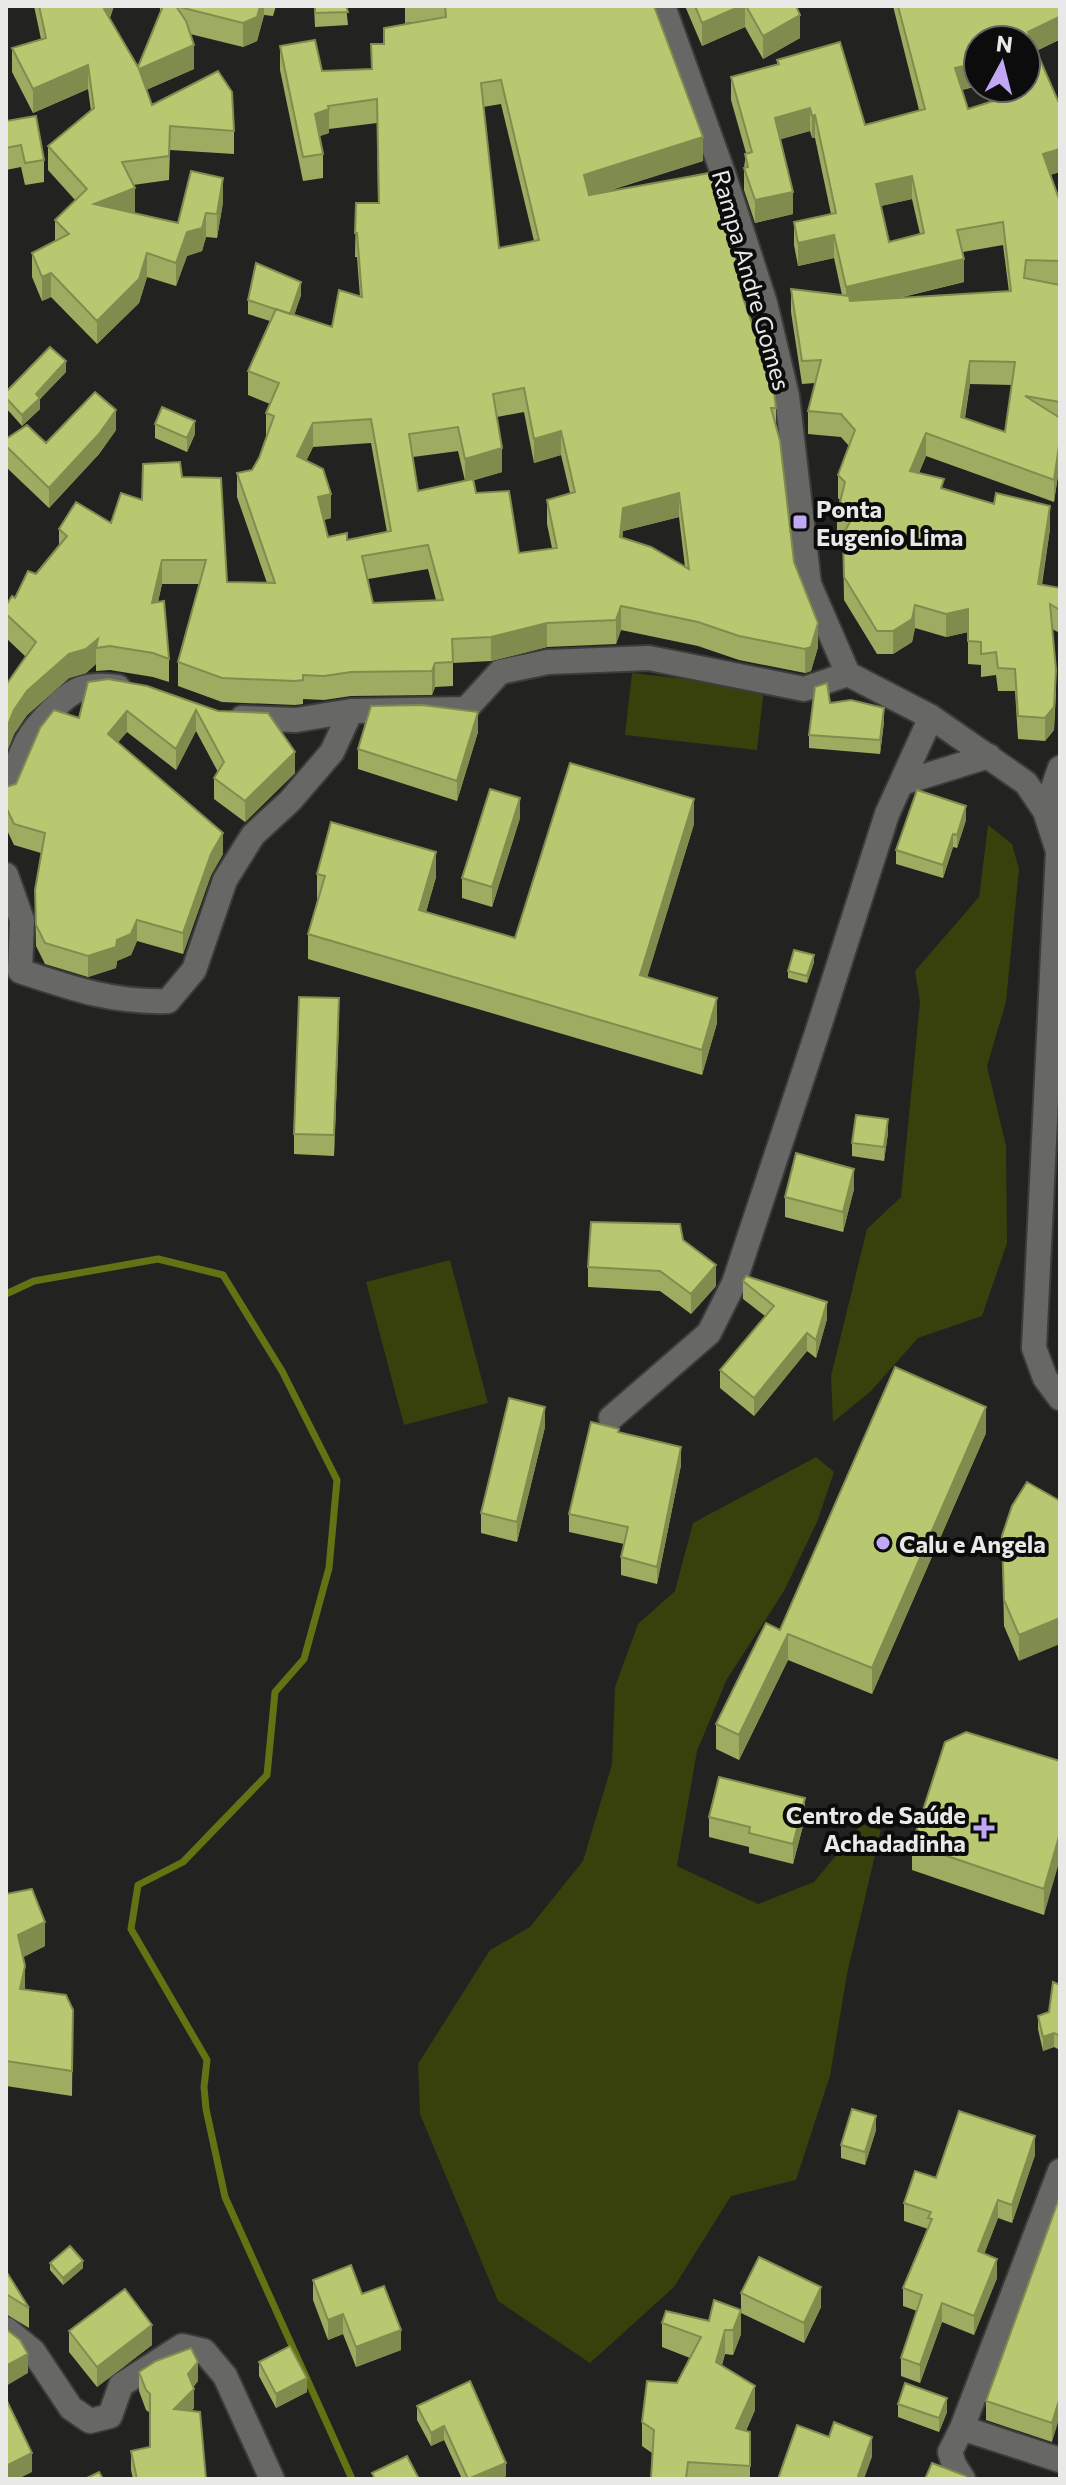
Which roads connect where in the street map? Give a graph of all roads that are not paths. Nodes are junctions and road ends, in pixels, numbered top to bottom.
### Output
1 (663, 6) edge
2 (848, 674) junction
3 (137, 690) edge
4 (351, 711) junction
5 (219, 717) edge
6 (931, 717) junction
7 (989, 756) junction
8 (1060, 768) edge
9 (902, 783) junction
10 (6, 794) edge
11 (1045, 811) junction
12 (6, 875) edge
13 (1060, 1398) edge
14 (611, 1418) dead end
15 (1060, 2171) edge
16 (6, 2329) edge
17 (962, 2428) junction
18 (1060, 2460) edge
19 (272, 2479) edge
20 (963, 2479) edge

1 - 2 street, Rampa Andre Gomes
2 - 4 street
2 - 6 street
3 - 10 street
4 - 5 street
4 - 12 street
6 - 7 street
6 - 9 street
7 - 9 street
7 - 11 street
8 - 11 street
9 - 14 street
11 - 13 street
15 - 17 street
16 - 19 street
17 - 18 street
17 - 20 street

